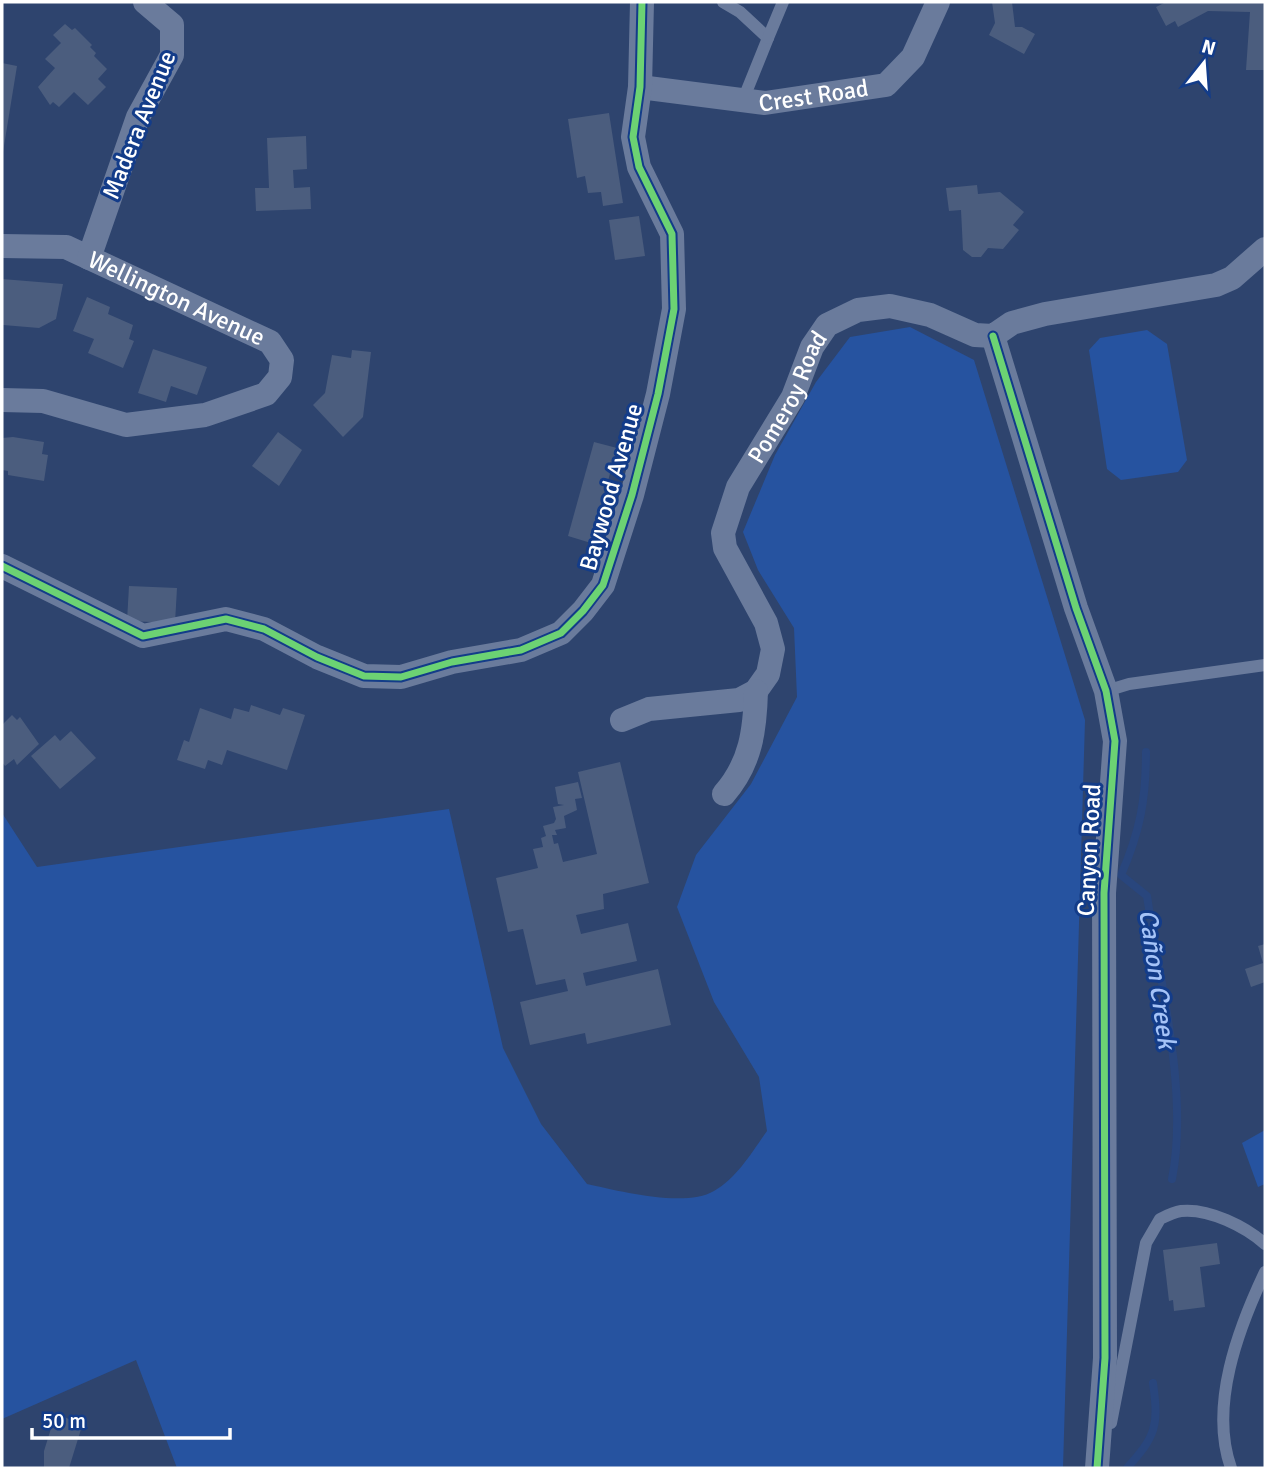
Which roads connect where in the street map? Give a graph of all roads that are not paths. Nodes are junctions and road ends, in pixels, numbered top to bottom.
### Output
1 (145, 2) edge
2 (642, 2) edge
3 (723, 2) edge
4 (783, 2) edge
5 (938, 2) edge
6 (768, 38) junction
7 (640, 87) junction
8 (743, 100) junction
9 (2, 246) edge
10 (1265, 249) edge
11 (89, 258) junction
12 (993, 336) junction
13 (2, 400) edge
14 (2, 566) edge
15 (1265, 665) edge
16 (756, 691) junction
17 (1105, 691) junction
18 (622, 720) dead end
19 (724, 794) dead end
20 (1265, 1244) edge
21 (1265, 1272) edge
22 (1100, 1468) edge
23 (1231, 1468) edge

1 - 11 street, Madera Avenue
2 - 7 street, Baywood Avenue
3 - 6 lane
4 - 6 lane
5 - 8 street, Crest Road
6 - 8 lane
7 - 8 street, Crest Road
7 - 14 street, Baywood Avenue
9 - 11 street, Wellington Avenue
10 - 12 street
11 - 13 street, Wellington Avenue
12 - 16 street, Pomeroy Road
12 - 17 street, Canyon Road
15 - 17 lane
16 - 18 street
16 - 19 street
17 - 22 street, Canyon Road
20 - 22 lane
21 - 23 lane

